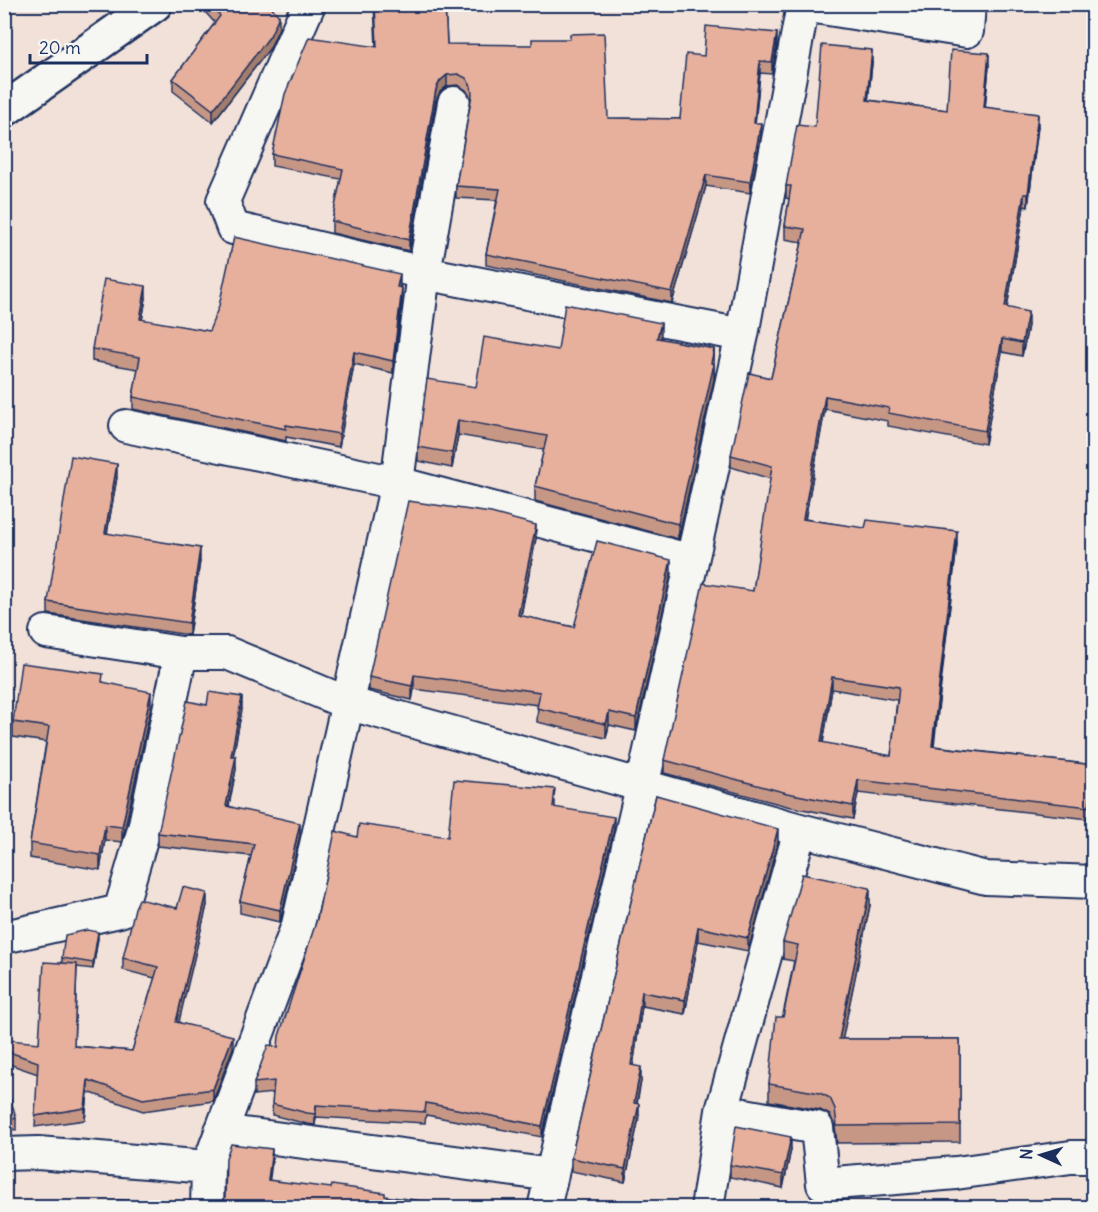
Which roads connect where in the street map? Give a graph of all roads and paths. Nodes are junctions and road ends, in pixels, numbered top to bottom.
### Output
1 (155, 4) edge
2 (309, 4) edge
3 (969, 4) edge
4 (454, 103) dead end
5 (4, 111) edge
6 (424, 273) junction
7 (742, 335) junction
8 (126, 426) dead end
9 (397, 483) junction
10 (692, 561) junction
11 (46, 632) dead end
12 (181, 653) junction
13 (347, 703) junction
14 (642, 788) junction
15 (800, 830) junction
16 (1094, 882) edge
17 (4, 937) edge
18 (722, 1111) junction
19 (221, 1131) junction
20 (4, 1154) edge
21 (1094, 1157) edge
22 (208, 1167) junction
23 (552, 1175) junction
24 (207, 1208) edge
25 (544, 1208) edge
26 (707, 1208) edge

1 - 5 street
2 - 6 street
3 - 7 street
4 - 6 street
6 - 7 street
6 - 9 street
7 - 10 street
8 - 9 street
9 - 10 street
9 - 13 street
10 - 14 street
11 - 12 street
12 - 13 street
12 - 17 street
13 - 14 street
13 - 19 street
14 - 15 street
14 - 23 street
15 - 16 street
15 - 18 street
18 - 21 street
18 - 26 street
19 - 22 street
19 - 23 street
20 - 22 street
22 - 24 street
23 - 25 street

